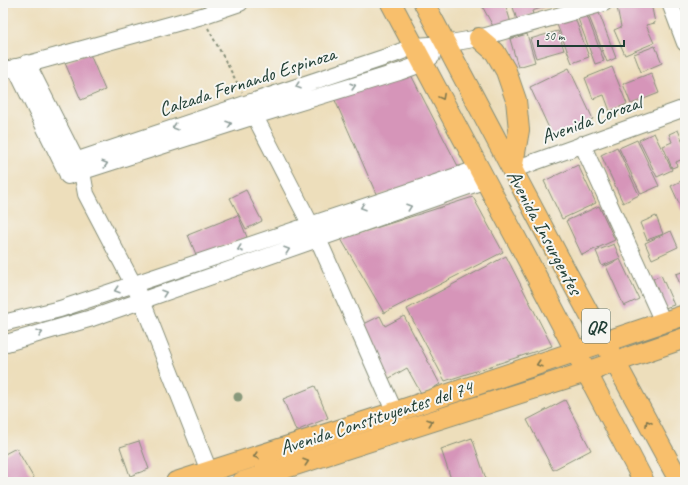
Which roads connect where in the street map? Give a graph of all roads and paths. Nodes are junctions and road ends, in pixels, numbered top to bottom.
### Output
1 (240, 3) edge
2 (391, 3) edge
3 (424, 3) edge
4 (604, 3) edge
5 (670, 3) edge
6 (198, 9) edge
7 (479, 38) junction
8 (685, 43) edge
9 (445, 44) junction
10 (419, 55) junction
11 (15, 67) edge
12 (685, 108) edge
13 (252, 110) junction
14 (582, 144) junction
15 (72, 168) junction
16 (512, 170) junction
17 (483, 174) junction
18 (315, 232) junction
19 (567, 273) junction
20 (134, 285) junction
21 (542, 285) junction
22 (142, 301) junction
23 (685, 315) edge
24 (663, 322) junction
25 (3, 323) edge
26 (685, 338) edge
27 (605, 342) junction
28 (3, 344) edge
29 (576, 352) junction
30 (615, 362) junction
31 (586, 372) junction
32 (395, 412) junction
33 (402, 431) junction
34 (660, 446) junction
35 (632, 459) junction
36 (209, 471) junction
37 (680, 478) edge
38 (176, 482) edge
39 (242, 482) edge
40 (644, 482) edge

1 - 6 street
2 - 10 main road, Avenida Insurgentes / QR
3 - 9 main road, Avenida Insurgentes / QR
4 - 7 street, Calzada Fernando Espinoza
5 - 8 street
6 - 11 street
6 - 13 path
7 - 9 street, Calzada Fernando Espinoza
7 - 16 main road
9 - 10 street, Calzada Fernando Espinoza
9 - 16 main road, Avenida Insurgentes / QR
10 - 13 street, Calzada Fernando Espinoza
10 -> 17 main road, Avenida Insurgentes / QR
11 - 15 street
12 - 14 street, Avenida Corozal
13 - 15 street, Calzada Fernando Espinoza
13 - 18 street
14 - 16 street, Avenida Corozal
14 - 24 street
15 - 20 street
16 - 19 main road, Avenida Insurgentes / QR
17 - 18 street
17 - 21 main road, Avenida Insurgentes / QR
18 -> 20 street
22 -> 18 street
18 - 32 street
19 - 21 main road
19 - 27 main road, Avenida Insurgentes / QR
20 - 22 street
20 -> 25 street
21 - 29 main road, Avenida Insurgentes / QR
28 -> 22 street
22 - 36 street
23 - 24 main road, Avenida Constituyentes del 74
24 - 27 main road, Avenida Constituyentes del 74
26 - 30 main road, Avenida Constituyentes del 74
27 - 29 main road, Avenida Constituyentes del 74
27 - 30 main road, Avenida Insurgentes / QR
29 - 31 main road, Avenida Insurgentes / QR
29 -> 32 main road, Avenida Constituyentes del 74
30 - 31 main road, Avenida Constituyentes del 74
34 -> 30 main road, Avenida Insurgentes / QR
33 -> 31 main road, Avenida Constituyentes del 74
31 - 35 main road, Avenida Insurgentes / QR
32 - 33 street
32 -> 36 main road, Avenida Constituyentes del 74
39 -> 33 main road, Avenida Constituyentes del 74
34 - 35 main road
34 - 37 main road, Avenida Insurgentes / QR
35 - 40 main road, Avenida Insurgentes / QR
36 - 38 main road, Avenida Constituyentes del 74

